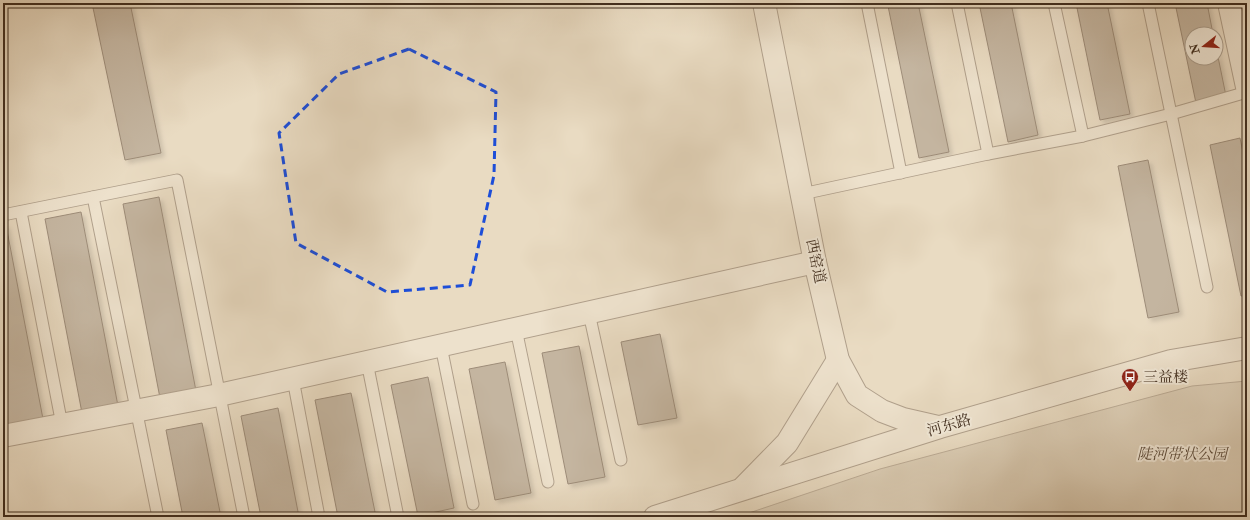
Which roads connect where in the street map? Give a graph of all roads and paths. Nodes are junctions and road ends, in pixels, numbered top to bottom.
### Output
1 (764, 3) edge
2 (867, 3) edge
3 (957, 3) edge
4 (1054, 3) edge
5 (1148, 3) edge
6 (1229, 3) edge
7 (1247, 87) edge
8 (1247, 92) edge
9 (1171, 114) junction
10 (1083, 136) junction
11 (988, 154) junction
12 (901, 173) junction
13 (802, 194) junction
14 (93, 197) junction
15 (21, 212) junction
16 (3, 215) edge
17 (815, 262) junction
18 (1207, 287) dead end
19 (590, 313) junction
20 (516, 329) junction
21 (441, 346) junction
22 (1247, 348) edge
23 (838, 360) junction
24 (367, 362) junction
25 (293, 379) junction
26 (219, 395) junction
27 (136, 411) junction
28 (62, 425) junction
29 (940, 427) junction
30 (3, 436) edge
31 (620, 460) dead end
32 (548, 482) dead end
33 (742, 489) junction
34 (473, 504) dead end
35 (158, 517) edge
36 (244, 517) edge
37 (319, 517) edge
38 (398, 517) edge
39 (655, 517) edge

1 - 13 street, 西窑道
2 - 12 lane
3 - 11 lane
4 - 10 lane
5 - 9 lane
6 - 7 street
8 - 9 lane
9 - 10 lane
9 - 18 lane
10 - 11 lane
11 - 12 lane
12 - 13 lane
13 - 17 street, 西窑道
14 - 15 lane
14 - 26 lane
14 - 27 lane
15 - 16 lane
15 - 28 lane
17 - 19 street
17 - 23 street, 西窑道
19 - 20 street
19 - 31 lane
20 - 21 street
20 - 32 lane
21 - 24 street
21 - 34 lane
22 - 29 street, 河东路
23 - 29 street, 西窑道
23 - 33 street
24 - 25 street
24 - 38 lane
25 - 26 street
25 - 37 lane
26 - 27 street
26 - 36 lane
27 - 28 street
27 - 35 lane
28 - 30 street
29 - 33 street, 河东路
33 - 39 street, 河东路

